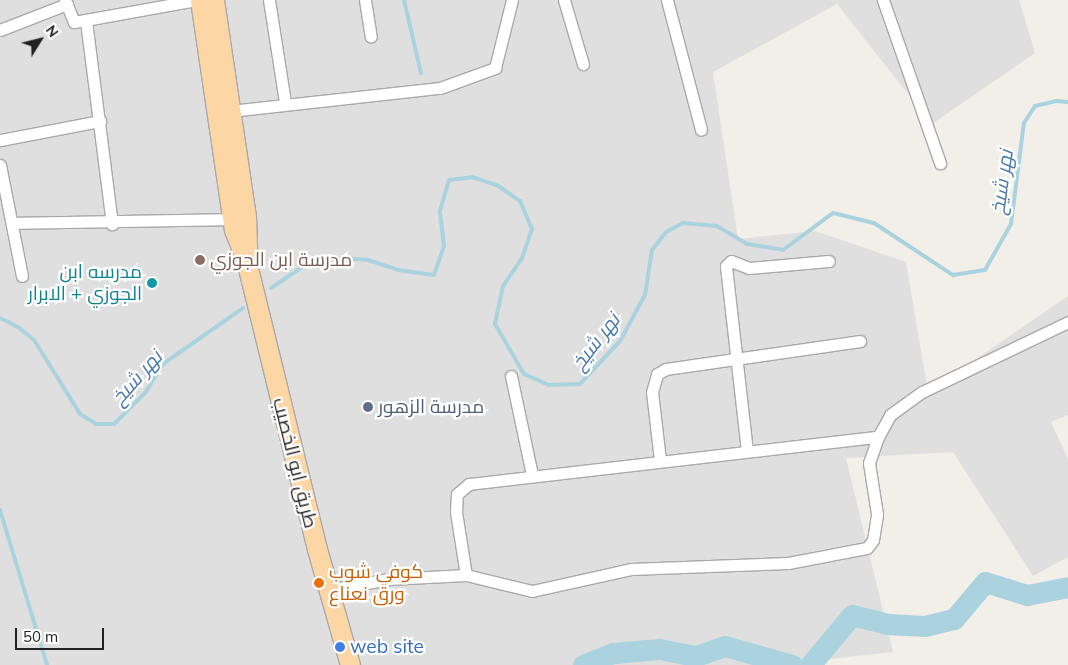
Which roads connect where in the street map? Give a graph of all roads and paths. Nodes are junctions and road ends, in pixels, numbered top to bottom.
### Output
1 (198, 0) edge
2 (214, 0) edge
3 (269, 0) edge
4 (364, 0) edge
5 (512, 0) edge
6 (564, 0) edge
7 (667, 0) edge
8 (883, 0) edge
9 (66, 2) edge
10 (86, 21) junction
11 (0, 30) edge
12 (372, 37) dead end
13 (584, 64) dead end
14 (285, 102) junction
15 (230, 111) junction
16 (100, 121) junction
17 (701, 130) dead end
18 (0, 140) edge
19 (940, 163) dead end
20 (0, 164) edge
21 (231, 220) junction
22 (12, 223) junction
23 (112, 224) junction
24 (246, 260) junction
25 (829, 261) dead end
26 (22, 276) dead end
27 (1068, 322) edge
28 (860, 341) dead end
29 (737, 360) junction
30 (511, 376) dead end
31 (878, 437) junction
32 (747, 451) junction
33 (660, 460) junction
34 (532, 475) junction
35 (466, 575) junction
36 (328, 590) junction
37 (350, 665) edge

1 - 10 street
1 - 21 main road, طريق ابو الخصيب
2 - 15 main road, طريق ابو الخصيب
3 - 14 street
4 - 12 street
5 - 14 street
6 - 13 street
7 - 17 street
8 - 19 street
9 - 10 street
9 - 11 street
10 - 16 street
14 - 15 street
15 - 24 main road, طريق ابو الخصيب
16 - 18 street
16 - 23 street
20 - 22 street
21 - 23 street
21 - 24 main road, طريق ابو الخصيب
22 - 23 street
22 - 26 street
24 - 36 main road, طريق ابو الخصيب
25 - 29 street
27 - 31 street
28 - 29 street
29 - 32 street
29 - 33 street
30 - 34 street
31 - 32 street
31 - 35 street
32 - 33 street
33 - 34 street
34 - 35 street
35 - 36 street
36 - 37 main road, طريق ابو الخصيب

